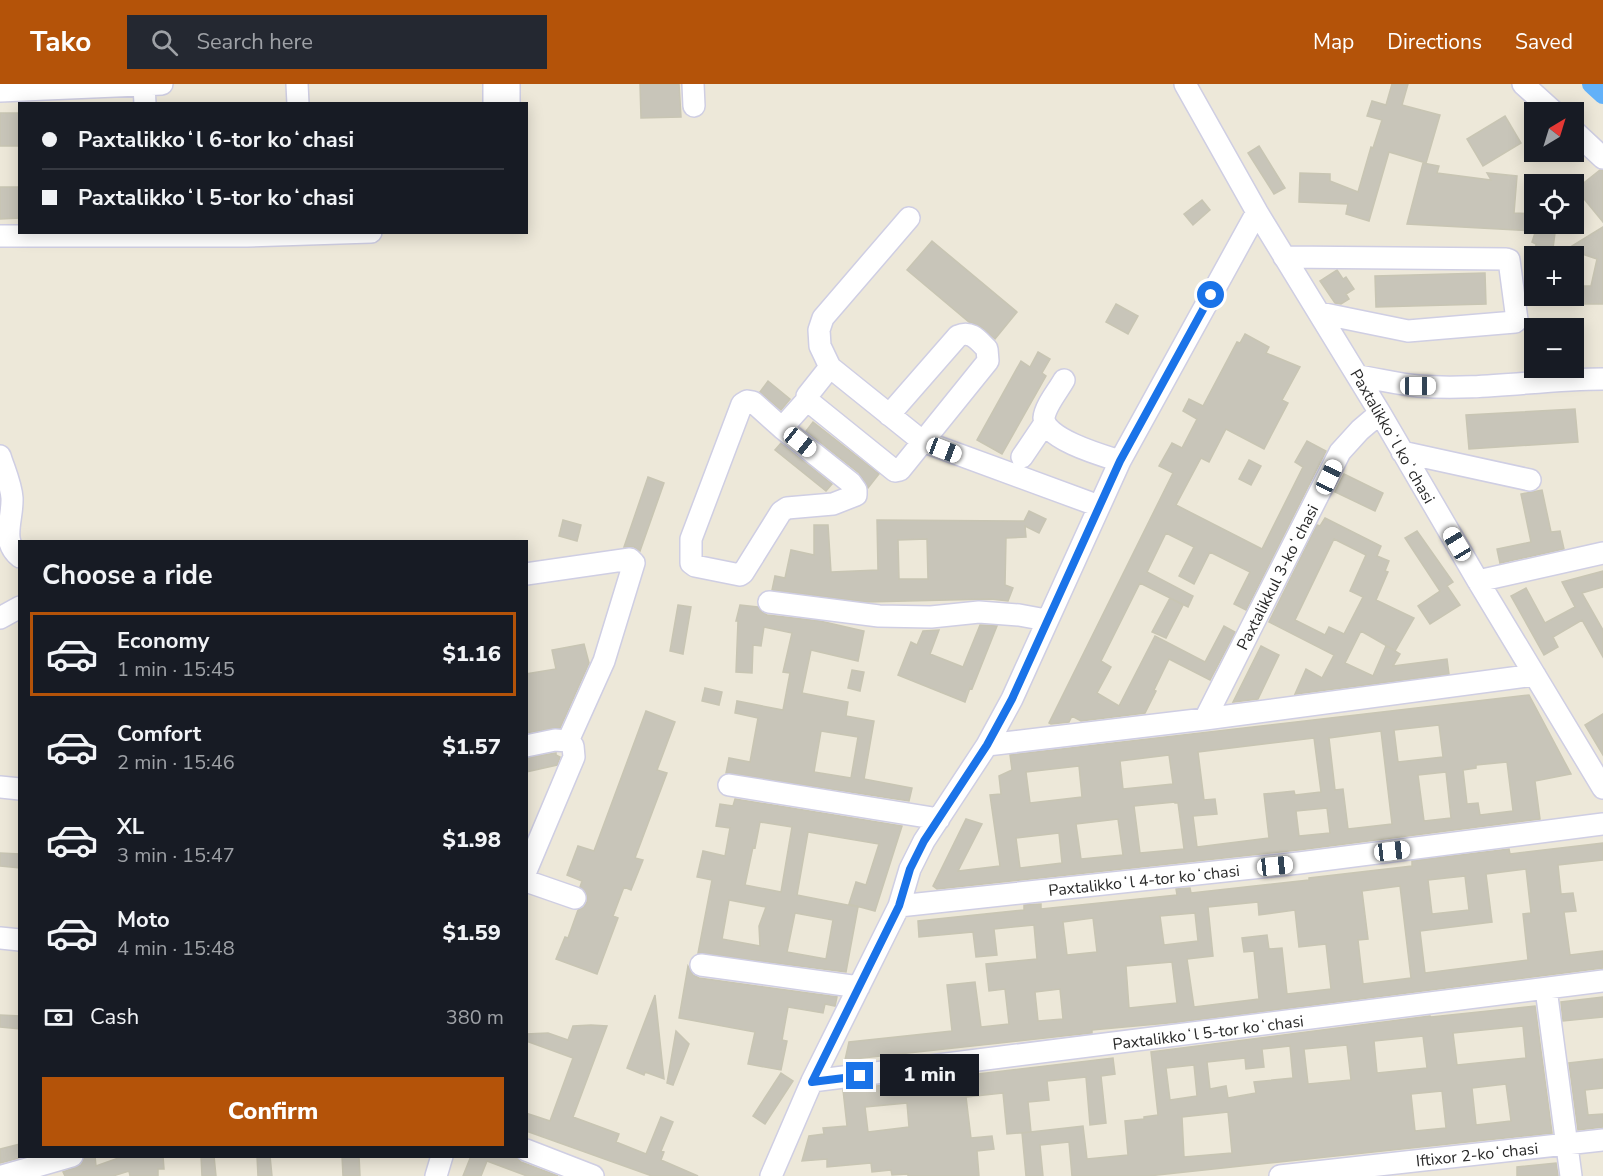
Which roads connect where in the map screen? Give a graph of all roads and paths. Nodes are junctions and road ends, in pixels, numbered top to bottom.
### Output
1 (162, 84) edge
2 (297, 84) edge
3 (494, 84) edge
4 (509, 84) edge
5 (693, 84) edge
6 (1185, 84) edge
7 (1523, 84) edge
8 (144, 85) edge
9 (51, 86) edge
10 (0, 91) edge
11 (145, 102) edge
12 (298, 102) edge
13 (494, 102) edge
14 (509, 102) edge
15 (1543, 102) edge
16 (694, 106) dead end
17 (1584, 140) edge
18 (1603, 158) edge
19 (1257, 212) junction
20 (909, 218) dead end
21 (309, 234) edge
22 (0, 236) edge
23 (1284, 258) junction
24 (1320, 313) junction
25 (830, 367) junction
26 (1358, 376) junction
27 (1603, 379) edge
28 (1064, 380) dead end
29 (807, 400) junction
30 (1380, 413) junction
31 (889, 415) junction
32 (1045, 423) junction
33 (783, 428) junction
34 (922, 441) junction
35 (1402, 452) junction
36 (0, 456) edge
37 (1022, 457) dead end
38 (1120, 461) junction
39 (1530, 480) dead end
40 (1099, 506) junction
41 (1603, 553) edge
42 (18, 555) edge
43 (528, 574) edge
44 (1479, 581) junction
45 (769, 602) dead end
46 (18, 607) edge
47 (0, 618) edge
48 (1046, 620) junction
49 (1535, 675) junction
50 (1205, 720) junction
51 (568, 741) junction
52 (987, 745) junction
53 (528, 746) edge
54 (729, 785) dead end
55 (0, 787) edge
56 (1603, 788) edge
57 (18, 789) edge
58 (939, 819) junction
59 (1603, 824) edge
60 (528, 866) edge
61 (528, 882) edge
62 (575, 898) dead end
63 (899, 906) junction
64 (0, 938) edge
65 (18, 940) edge
66 (701, 965) dead end
67 (1603, 981) edge
68 (859, 987) junction
69 (1546, 989) junction
70 (812, 1082) junction
71 (1603, 1140) edge
72 (1566, 1144) junction
73 (528, 1151) edge
74 (65, 1158) edge
75 (441, 1158) edge
76 (2, 1176) edge
77 (436, 1176) edge
78 (593, 1176) edge
79 (771, 1176) edge
80 (1280, 1176) edge
81 (1571, 1176) edge

1 - 8 street
2 - 12 street
3 - 13 street
4 - 14 street
5 - 16 street
6 - 19 street, Paxtalikkoʻl koʻchasi
7 - 15 street
8 - 9 street
8 - 11 street
9 - 10 street
17 - 18 street
19 - 23 street, Paxtalikkoʻl koʻchasi
19 - 38 street
20 - 25 street
21 - 22 street
23 - 24 street, Paxtalikkoʻl koʻchasi
23 - 24 street
24 - 26 street, Paxtalikkoʻl koʻchasi
25 - 29 street
25 - 31 street
26 - 27 street
26 - 30 street, Paxtalikkoʻl koʻchasi
28 - 32 street
29 - 33 street
29 - 34 street
30 - 35 street, Paxtalikkoʻl koʻchasi
30 - 50 street, Paxtalikkul 3-koʻchasi
31 - 34 street
31 - 34 street
32 - 37 street
32 - 38 street
33 - 33 street
34 - 40 street
35 - 39 street
35 - 44 street, Paxtalikkoʻl koʻchasi
36 - 42 street
38 - 40 street
40 - 48 street
41 - 44 street
43 - 51 street
44 - 49 street, Paxtalikkoʻl koʻchasi
45 - 48 street
46 - 47 street
48 - 52 street
49 - 50 street
49 - 56 street, Paxtalikkoʻl koʻchasi
50 - 52 street
51 - 53 street
51 - 60 street
52 - 58 street
54 - 58 street
55 - 57 street
58 - 63 street
59 - 63 street, Paxtalikkoʻl 4-tor koʻchasi
61 - 62 street
63 - 68 street
64 - 65 street
66 - 68 street
67 - 69 street, Paxtalikkoʻl 5-tor koʻchasi
68 - 70 street
69 - 70 street, Paxtalikkoʻl 5-tor koʻchasi
69 - 72 street
70 - 79 street
71 - 72 street, Iftixor 2-koʻchasi
72 - 80 street, Iftixor 2-koʻchasi
72 - 81 street
73 - 78 street
74 - 76 street
75 - 77 street

